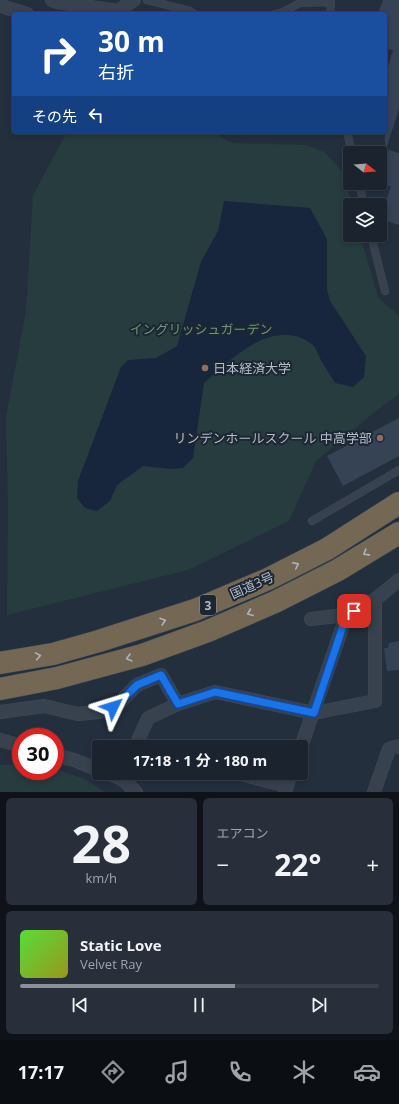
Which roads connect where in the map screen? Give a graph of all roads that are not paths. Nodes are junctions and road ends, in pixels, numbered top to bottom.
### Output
1 (52, 0) edge
2 (134, 0) edge
3 (147, 0) edge
4 (0, 4) edge
5 (21, 12) edge
6 (111, 12) edge
7 (117, 12) edge
8 (191, 12) edge
9 (283, 12) edge
10 (330, 12) edge
11 (348, 134) edge
12 (351, 146) edge
13 (374, 242) edge
14 (384, 291) dead end
15 (399, 470) edge
16 (399, 503) edge
17 (312, 521) dead end
18 (399, 533) edge
19 (399, 580) edge
20 (375, 599) junction
21 (347, 614) junction
22 (311, 619) dead end
23 (0, 663) edge
24 (0, 689) edge
25 (178, 704) junction
26 (0, 712) edge
27 (314, 713) junction
28 (0, 740) edge
29 (139, 740) edge
30 (304, 740) edge
31 (12, 743) edge
32 (399, 746) edge
33 (64, 757) edge
34 (92, 767) edge
35 (126, 780) edge
36 (258, 780) edge
37 (286, 789) edge
38 (136, 792) edge
39 (374, 792) edge

1 - 6 street
2 - 7 street
3 - 8 lane
4 - 5 street
9 - 10 lane
11 - 12 lane
13 - 14 lane
15 - 17 lane
23 -> 16 highway, 国道3号 / 3
18 -> 24 highway, 国道3号 / 3
19 - 20 street
20 - 21 street
20 - 27 street
21 - 22 street
21 - 27 street
25 - 26 street
25 - 27 street
25 - 29 street
27 - 30 street
28 - 31 street
32 - 39 street
33 - 34 street
35 - 38 street
36 - 37 street

